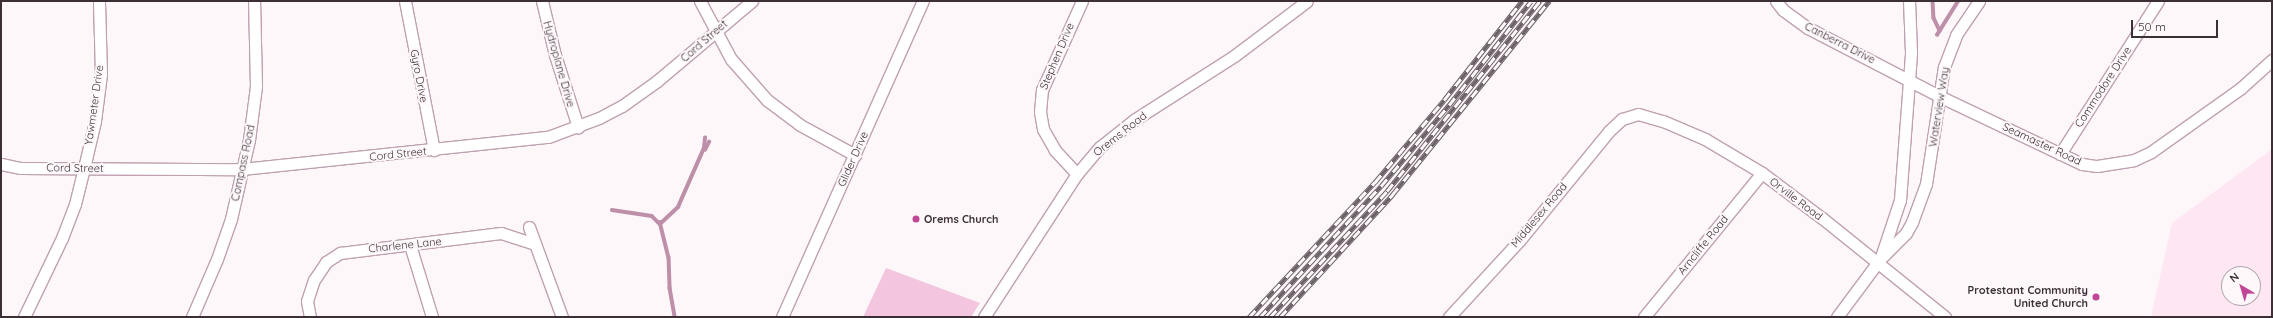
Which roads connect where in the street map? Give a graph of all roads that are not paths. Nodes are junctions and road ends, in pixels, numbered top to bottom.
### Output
1 (99, 1) edge
2 (254, 1) edge
3 (405, 1) edge
4 (542, 1) edge
5 (700, 1) edge
6 (752, 1) edge
7 (923, 1) edge
8 (1082, 1) edge
9 (1307, 1) edge
10 (1776, 1) edge
11 (1909, 1) edge
12 (1980, 1) edge
13 (2158, 1) edge
14 (715, 31) junction
15 (2272, 60) edge
16 (1909, 79) junction
17 (1940, 97) junction
18 (1630, 115) joint
19 (578, 127) junction
20 (434, 150) junction
21 (2060, 154) junction
22 (855, 155) junction
23 (1, 164) edge
24 (84, 168) junction
25 (242, 169) junction
26 (1762, 173) junction
27 (1076, 174) junction
28 (529, 227) dead end
29 (535, 244) junction
30 (410, 245) junction
31 (1879, 262) junction
32 (309, 312) edge
33 (24, 317) edge
34 (192, 317) edge
35 (432, 317) edge
36 (562, 317) edge
37 (782, 317) edge
38 (984, 317) edge
39 (1449, 317) edge
40 (1644, 317) edge
41 (1836, 317) edge
42 (1945, 317) edge

1 - 24 street, Yawmeter Drive
2 - 25 street, Compass Road
3 - 20 street, Gyro Drive
4 - 19 street, Hydroplane Drive
5 - 14 street
6 - 14 street, Cord Street
7 - 22 street, Glider Drive
8 - 27 street, Stephen Drive
9 - 27 street, Orems Road
10 - 16 street, Canberra Drive
11 - 16 street
12 - 17 street, Waterview Way
13 - 21 street, Commodore Drive
14 - 19 street, Cord Street
14 - 22 street
15 - 21 street, Seamaster Road
16 - 17 street, Seamaster Road
16 - 31 street
17 - 21 street, Seamaster Road
17 - 31 street, Waterview Way
18 - 26 street, Orville Road
18 - 39 street, Middlesex Road
19 - 20 street, Cord Street
20 - 25 street, Cord Street
22 - 37 street, Glider Drive
23 - 24 street, Cord Street
24 - 25 street, Cord Street
24 - 33 street, Yawmeter Drive
25 - 34 street, Compass Road
26 - 31 street, Orville Road
26 - 40 street, Arncliffe Road
27 - 38 street, Orems Road
28 - 29 street
29 - 30 street, Charlene Lane
29 - 36 street
30 - 32 street, Charlene Lane
30 - 35 street
31 - 41 street
31 - 42 street, Orville Road

